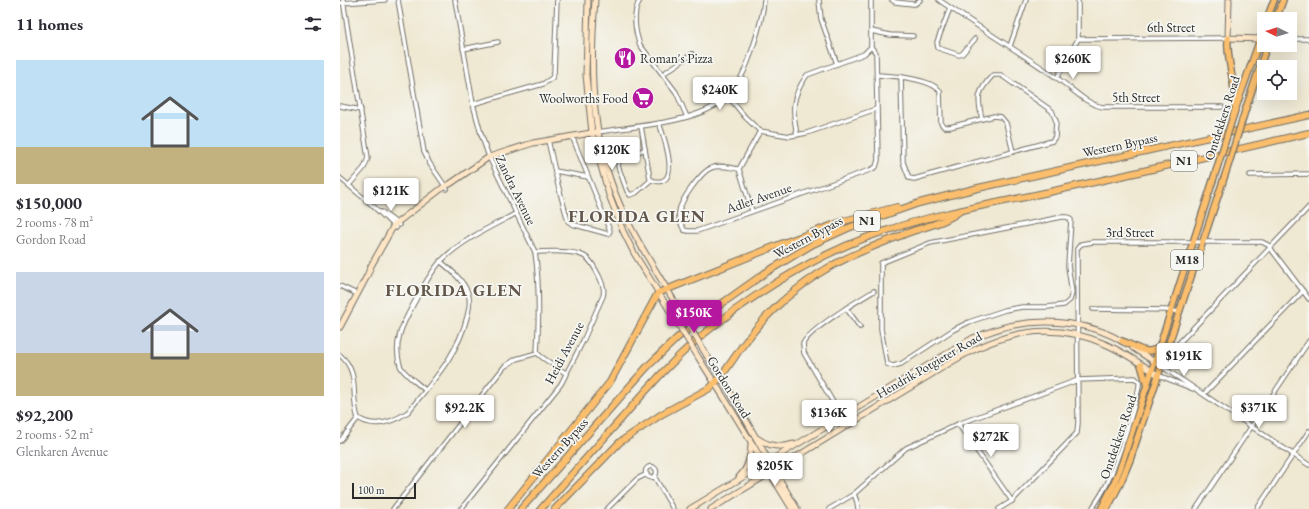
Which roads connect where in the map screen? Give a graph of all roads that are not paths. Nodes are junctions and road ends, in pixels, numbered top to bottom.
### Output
1 (385, 0) edge
2 (398, 0) edge
3 (455, 0) edge
4 (557, 0) edge
5 (588, 0) edge
6 (595, 0) edge
7 (640, 0) edge
8 (764, 0) edge
9 (819, 0) edge
10 (871, 0) edge
11 (892, 0) edge
12 (920, 0) edge
13 (939, 0) edge
14 (1026, 0) edge
15 (1078, 0) edge
16 (1229, 0) edge
17 (1274, 0) edge
18 (1283, 0) edge
19 (342, 2) edge
20 (950, 8) junction
21 (1270, 12) edge
22 (1279, 12) edge
23 (871, 31) junction
24 (913, 36) dead end
25 (974, 38) dead end
26 (1228, 38) junction
27 (1078, 39) junction
28 (1257, 39) edge
29 (1297, 39) edge
30 (1309, 39) edge
31 (498, 42) dead end
32 (1010, 46) junction
33 (871, 47) junction
34 (464, 49) junction
35 (1257, 52) edge
36 (1265, 52) edge
37 (692, 54) dead end
38 (837, 64) junction
39 (663, 74) junction
40 (877, 75) junction
41 (901, 76) junction
42 (1057, 78) junction
43 (728, 96) junction
44 (473, 104) junction
45 (340, 106) edge
46 (1222, 107) dead end
47 (876, 109) junction
48 (361, 110) junction
49 (1235, 112) junction
50 (1309, 115) edge
51 (687, 117) junction
52 (982, 119) junction
53 (659, 123) junction
54 (641, 126) junction
55 (760, 131) junction
56 (598, 132) junction
57 (592, 133) junction
58 (1309, 133) edge
59 (797, 135) junction
60 (572, 136) junction
61 (548, 140) junction
62 (645, 149) junction
63 (1013, 152) junction
64 (488, 157) junction
65 (739, 169) junction
66 (555, 171) junction
67 (1309, 174) edge
68 (1250, 175) dead end
69 (588, 177) junction
70 (340, 178) edge
71 (651, 180) junction
72 (348, 185) junction
73 (447, 187) junction
74 (919, 203) junction
75 (1309, 207) edge
76 (962, 210) junction
77 (752, 211) junction
78 (516, 214) junction
79 (397, 225) junction
80 (1202, 242) junction
81 (1193, 243) junction
82 (1270, 248) junction
83 (535, 252) junction
84 (440, 261) junction
85 (1068, 266) junction
86 (1077, 266) junction
87 (340, 286) edge
88 (667, 289) junction
89 (874, 291) dead end
90 (1303, 291) junction
91 (658, 293) junction
92 (357, 294) junction
93 (1309, 299) edge
94 (846, 308) junction
95 (1093, 309) dead end
96 (1172, 310) junction
97 (1180, 312) junction
98 (1077, 325) junction
99 (340, 327) edge
100 (860, 327) dead end
101 (1077, 335) junction
102 (1122, 341) junction
103 (1309, 341) edge
104 (1178, 344) dead end
105 (1160, 347) junction
106 (537, 353) junction
107 (340, 355) edge
108 (1155, 363) junction
109 (1141, 364) junction
110 (1161, 366) junction
111 (1152, 372) junction
112 (567, 374) junction
113 (1158, 375) junction
114 (722, 377) junction
115 (1078, 380) junction
116 (715, 384) junction
117 (1147, 386) junction
118 (425, 390) junction
119 (1200, 392) junction
120 (1204, 394) junction
121 (842, 417) junction
122 (358, 418) junction
123 (958, 424) junction
124 (846, 426) junction
125 (1251, 426) junction
126 (1309, 431) edge
127 (755, 436) junction
128 (808, 436) junction
129 (340, 440) edge
130 (751, 444) junction
131 (1294, 454) junction
132 (767, 463) junction
133 (1309, 465) edge
134 (771, 471) junction
135 (647, 474) junction
136 (654, 476) junction
137 (726, 488) junction
138 (854, 494) junction
139 (1012, 501) junction
140 (393, 509) edge
141 (461, 509) edge
142 (508, 509) edge
143 (521, 509) edge
144 (542, 509) edge
145 (555, 509) edge
146 (607, 509) edge
147 (673, 509) edge
148 (690, 509) edge
149 (711, 509) edge
150 (792, 509) edge
151 (797, 509) edge
152 (829, 509) edge
153 (858, 509) edge
154 (1000, 509) edge
155 (1092, 509) edge
156 (1100, 509) edge
157 (1107, 509) edge
158 (1196, 509) edge
159 (1257, 509) edge

1 - 19 street
2 - 73 street
3 - 34 street, Zandra Avenue
4 - 44 street
5 - 57 street, Gordon Road
6 - 56 street, Gordon Road
7 - 39 street
8 - 43 street
9 - 38 street
10 - 23 street
11 - 12 street
13 - 20 street, 5th Street
14 - 32 street
15 - 27 street
16 - 26 street
17 - 21 main road
18 - 22 main road
19 - 48 street
20 - 25 street
20 - 32 street, 5th Street
23 - 24 street
23 - 33 street
26 - 27 street, 6th Street
26 - 28 street, 6th Street
26 - 49 main road
27 - 42 street
29 - 30 street
31 - 34 street
32 - 42 street, 5th Street
33 - 38 street
33 - 40 street
34 - 44 street, Zandra Avenue
35 - 49 main road, Ontdekkers Road / M18
36 - 80 main road, Ontdekkers Road / M18, bridge
37 - 39 street
38 - 59 street
39 - 51 street
40 - 41 street
40 - 47 street
41 - 52 street
41 - 63 street
42 - 46 street, 5th Street
43 - 51 street
43 - 55 street
44 - 64 street, Zandra Avenue
45 - 48 street
47 - 59 street
47 - 77 street, Adler Avenue
48 - 72 street
49 - 81 main road, Ontdekkers Road / M18, bridge
50 - 74 highway, Western Bypass / N1
51 - 53 street
52 - 63 street
52 - 63 street
53 - 54 street
53 - 71 street
54 - 56 street
54 - 62 street
55 - 59 street
55 - 65 street
56 - 57 street
56 - 88 street, Gordon Road
57 - 60 street
57 - 91 street, Gordon Road
58 - 76 highway, Western Bypass / N1
60 - 61 street
60 - 69 street
61 - 64 street
61 - 66 street
62 - 71 street
62 - 71 street
64 - 73 street
64 - 78 street, Zandra Avenue
65 - 77 street
65 - 77 street, Adler Avenue
66 - 69 street
66 - 69 street
67 - 68 street
70 - 72 street
72 - 79 street
73 - 79 street
74 - 88 highway
74 - 143 highway, Western Bypass / N1
75 - 82 street
76 - 114 highway
76 - 144 highway, Western Bypass / N1
78 - 83 street, Zandra Avenue
78 - 84 street
79 - 92 street
80 - 81 street, 3rd Street
80 - 82 street, 3rd Street
80 - 97 main road, Ontdekkers Road / M18
81 - 86 street, 3rd Street
81 - 96 main road, Ontdekkers Road / M18
82 - 90 street
82 - 104 street
83 - 106 street, Zandra Avenue
83 - 112 street, Heidi Avenue
84 - 118 street
84 - 118 street
85 - 85 street
85 - 86 street
86 - 98 street, 3rd Street
87 - 92 street
88 - 91 highway
88 - 114 street, Gordon Road, bridge
89 - 94 street
90 - 93 street
90 - 120 street
91 - 116 street, Gordon Road, bridge
91 - 142 highway
92 - 99 street
94 - 100 street
94 - 121 street
95 - 96 street
96 - 97 street
96 - 105 main road, Ontdekkers Road / M18
97 - 110 main road, Ontdekkers Road / M18
98 - 101 street, 3rd Street
98 - 102 street, Hendrik Potgieter Road
98 - 121 street, Hendrik Potgieter Road
101 - 109 street, Hendrik Potgieter Road
101 - 115 street, 3rd Street
101 - 124 street, Hendrik Potgieter Road
102 - 105 main road
102 - 108 street, Hendrik Potgieter Road
103 - 125 street
105 - 108 main road, Ontdekkers Road / M18
106 - 112 street
106 - 140 street
107 - 122 street
108 - 110 street, Hendrik Potgieter Road
108 - 111 main road, Ontdekkers Road / M18
109 - 111 street, Hendrik Potgieter Road
109 - 117 main road
110 - 113 main road, Ontdekkers Road / M18
110 - 119 street
111 - 113 street, Hendrik Potgieter Road
111 - 117 main road, Ontdekkers Road / M18
112 - 141 street, Heidi Avenue
113 - 119 street
113 - 157 main road, Ontdekkers Road / M18
114 - 116 highway
114 - 127 street, Gordon Road
115 - 123 street
115 - 139 street, 3rd Street
115 - 155 street
116 - 130 street, Gordon Road
116 - 145 highway
117 - 156 main road, Ontdekkers Road / M18
118 - 122 street
119 - 120 street
120 - 125 street
121 - 124 street
121 - 128 street, Hendrik Potgieter Road
122 - 129 street
123 - 138 street
123 - 139 street
124 - 134 street, Hendrik Potgieter Road
125 - 131 street
125 - 158 street
126 - 131 street
127 - 128 street
127 - 132 street, Gordon Road
128 - 132 street, Hendrik Potgieter Road
130 - 132 street, Gordon Road
130 - 137 street
131 - 133 street
131 - 159 street
132 - 134 street, Gordon Road
132 - 137 street, Hendrik Potgieter Road
134 - 149 street, Hendrik Potgieter Road
134 - 150 street, Gordon Road
134 - 151 street, Gordon Road
135 - 136 street
135 - 136 street
135 - 146 street
136 - 147 street
137 - 148 street, Hendrik Potgieter Road
138 - 152 street
138 - 153 street
139 - 154 street, 3rd Street

